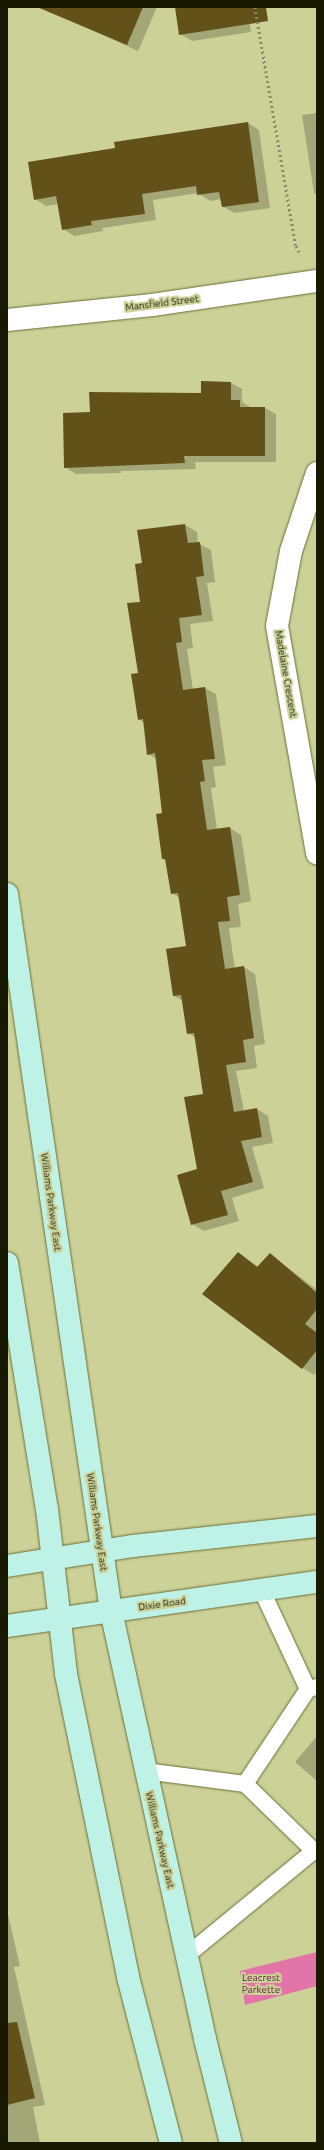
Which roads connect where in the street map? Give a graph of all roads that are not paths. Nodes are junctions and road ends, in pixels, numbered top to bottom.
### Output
1 (317, 282) edge
2 (7, 320) edge
3 (317, 473) edge
4 (311, 781) edge
5 (317, 854) edge
6 (7, 894) edge
7 (7, 1263) edge
8 (317, 1526) edge
9 (102, 1551) junction
10 (53, 1559) junction
11 (7, 1566) edge
12 (317, 1582) edge
13 (262, 1591) junction
14 (111, 1611) junction
15 (59, 1619) junction
16 (7, 1626) edge
17 (312, 1688) edge
18 (145, 1771) junction
19 (245, 1784) junction
20 (186, 1956) junction
21 (170, 2143) edge
22 (231, 2143) edge

1 - 2 street, Mansfield Street
3 - 4 street, Madelaine Crescent
4 - 5 street, Madelaine Crescent
6 - 9 main road, Williams Parkway East
7 - 10 main road
8 - 9 main road
9 - 10 main road
9 - 14 main road, Williams Parkway East
10 - 11 main road
10 - 15 main road
12 - 13 main road, Dixie Road
13 - 14 main road, Dixie Road
13 - 17 lane
14 - 15 main road, Dixie Road
14 - 18 main road, Williams Parkway East
15 - 16 main road, Dixie Road
15 - 21 main road
17 - 19 lane
18 - 19 lane
18 - 20 main road, Williams Parkway East
19 - 20 lane
20 - 22 main road, Williams Parkway East

